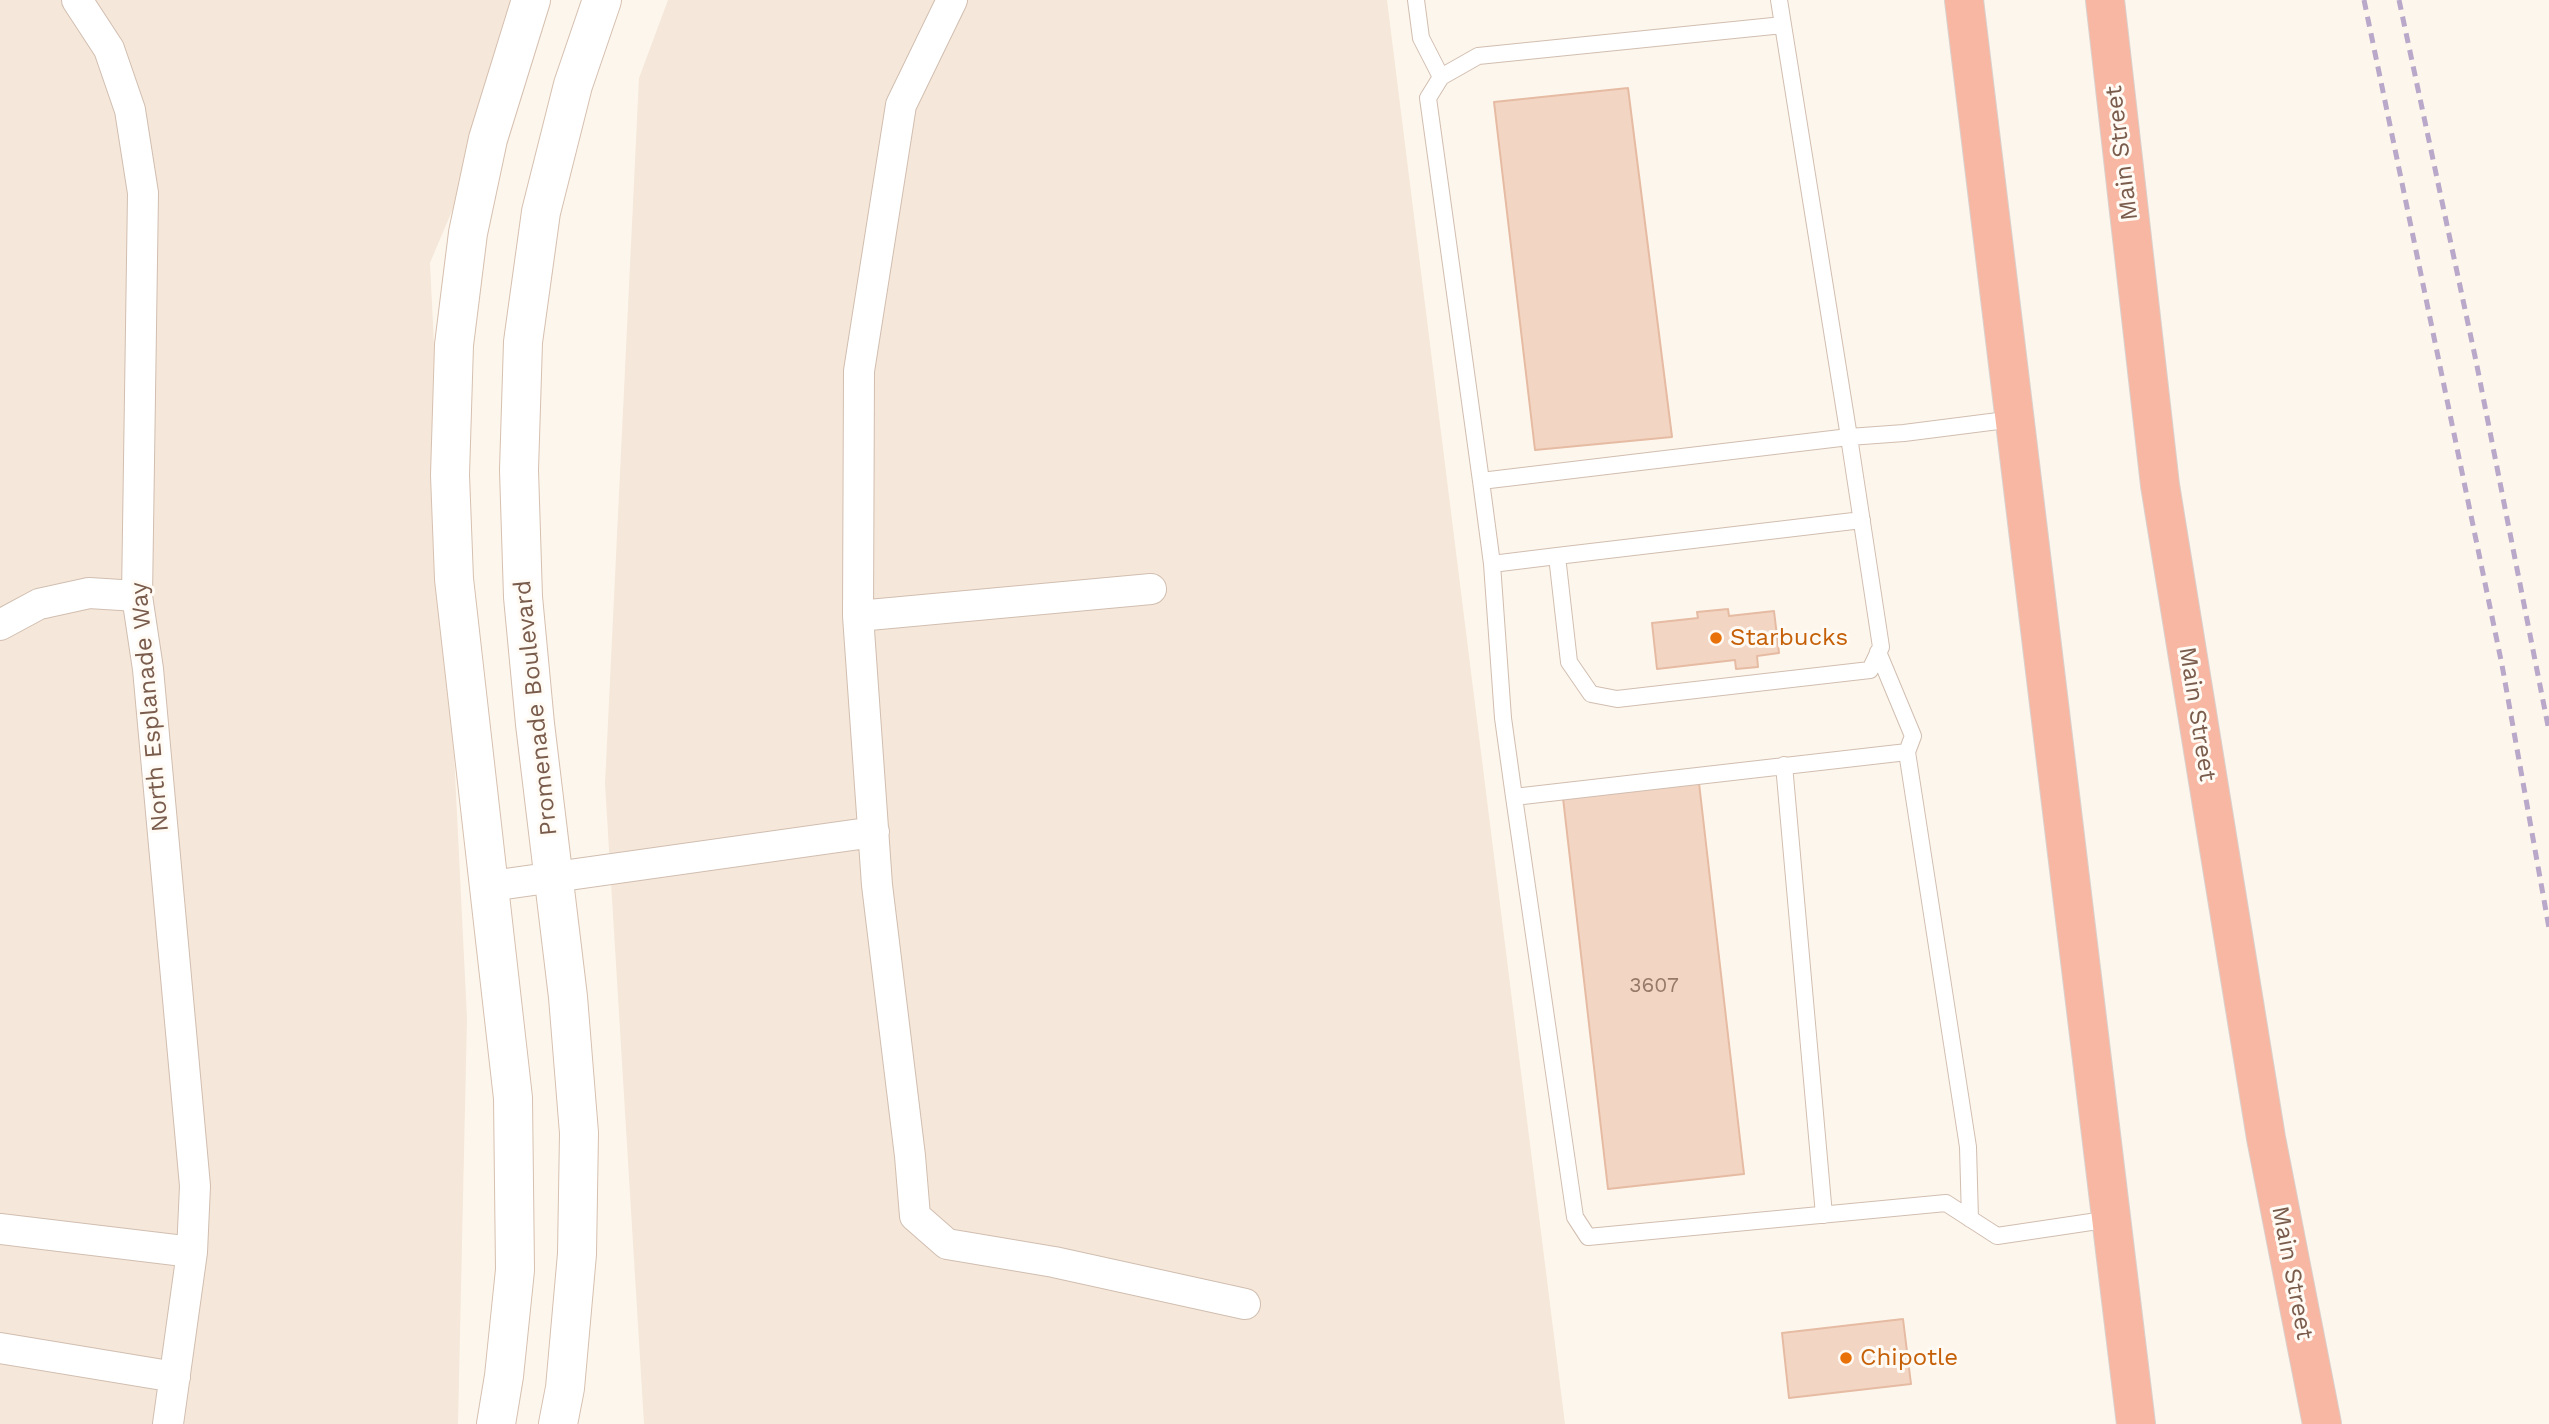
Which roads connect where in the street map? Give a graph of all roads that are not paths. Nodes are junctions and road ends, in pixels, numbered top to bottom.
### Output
1 (77, 0) edge
2 (531, 0) edge
3 (602, 0) edge
4 (952, 0) edge
5 (1416, 0) edge
6 (1779, 0) edge
7 (1964, 0) edge
8 (2105, 0) edge
9 (1783, 25) junction
10 (1441, 77) junction
11 (2014, 419) junction
12 (1849, 437) junction
13 (1480, 481) junction
14 (1862, 520) junction
15 (1557, 556) junction
16 (1492, 564) junction
17 (1151, 589) dead end
18 (137, 596) junction
19 (858, 615) junction
20 (0, 625) edge
21 (1878, 652) junction
22 (1907, 752) junction
23 (1784, 765) junction
24 (1514, 797) junction
25 (874, 832) junction
26 (555, 876) junction
27 (491, 886) junction
28 (1824, 1215) junction
29 (1970, 1219) junction
30 (2111, 1219) junction
31 (0, 1229) edge
32 (192, 1252) junction
33 (1245, 1304) dead end
34 (0, 1348) edge
35 (175, 1377) junction
36 (169, 1424) edge
37 (496, 1424) edge
38 (558, 1424) edge
39 (2136, 1424) edge
40 (2322, 1424) edge

1 - 18 street, North Esplanade Way
2 - 27 street
3 - 26 street, Promenade Boulevard
4 - 19 street
5 - 10 lane
6 - 9 lane
7 - 11 highway
8 - 40 highway, Main Street
9 - 10 lane
9 - 12 lane
10 - 13 lane
11 - 12 lane
11 - 30 highway
12 - 13 lane
12 - 14 lane
13 - 16 lane
14 - 15 lane
14 - 21 lane
15 - 16 lane
15 - 21 lane
16 - 24 lane
17 - 19 street
18 - 20 street
18 - 32 street, North Esplanade Way
19 - 25 street
21 - 22 lane
22 - 23 lane
22 - 29 lane
23 - 24 lane
23 - 28 lane
24 - 28 lane
25 - 26 street
25 - 33 street
26 - 27 street
26 - 38 street, Promenade Boulevard
27 - 37 street
28 - 29 lane
29 - 30 lane
30 - 39 highway
31 - 32 street
32 - 35 street, North Esplanade Way
34 - 35 street
35 - 36 street, North Esplanade Way

